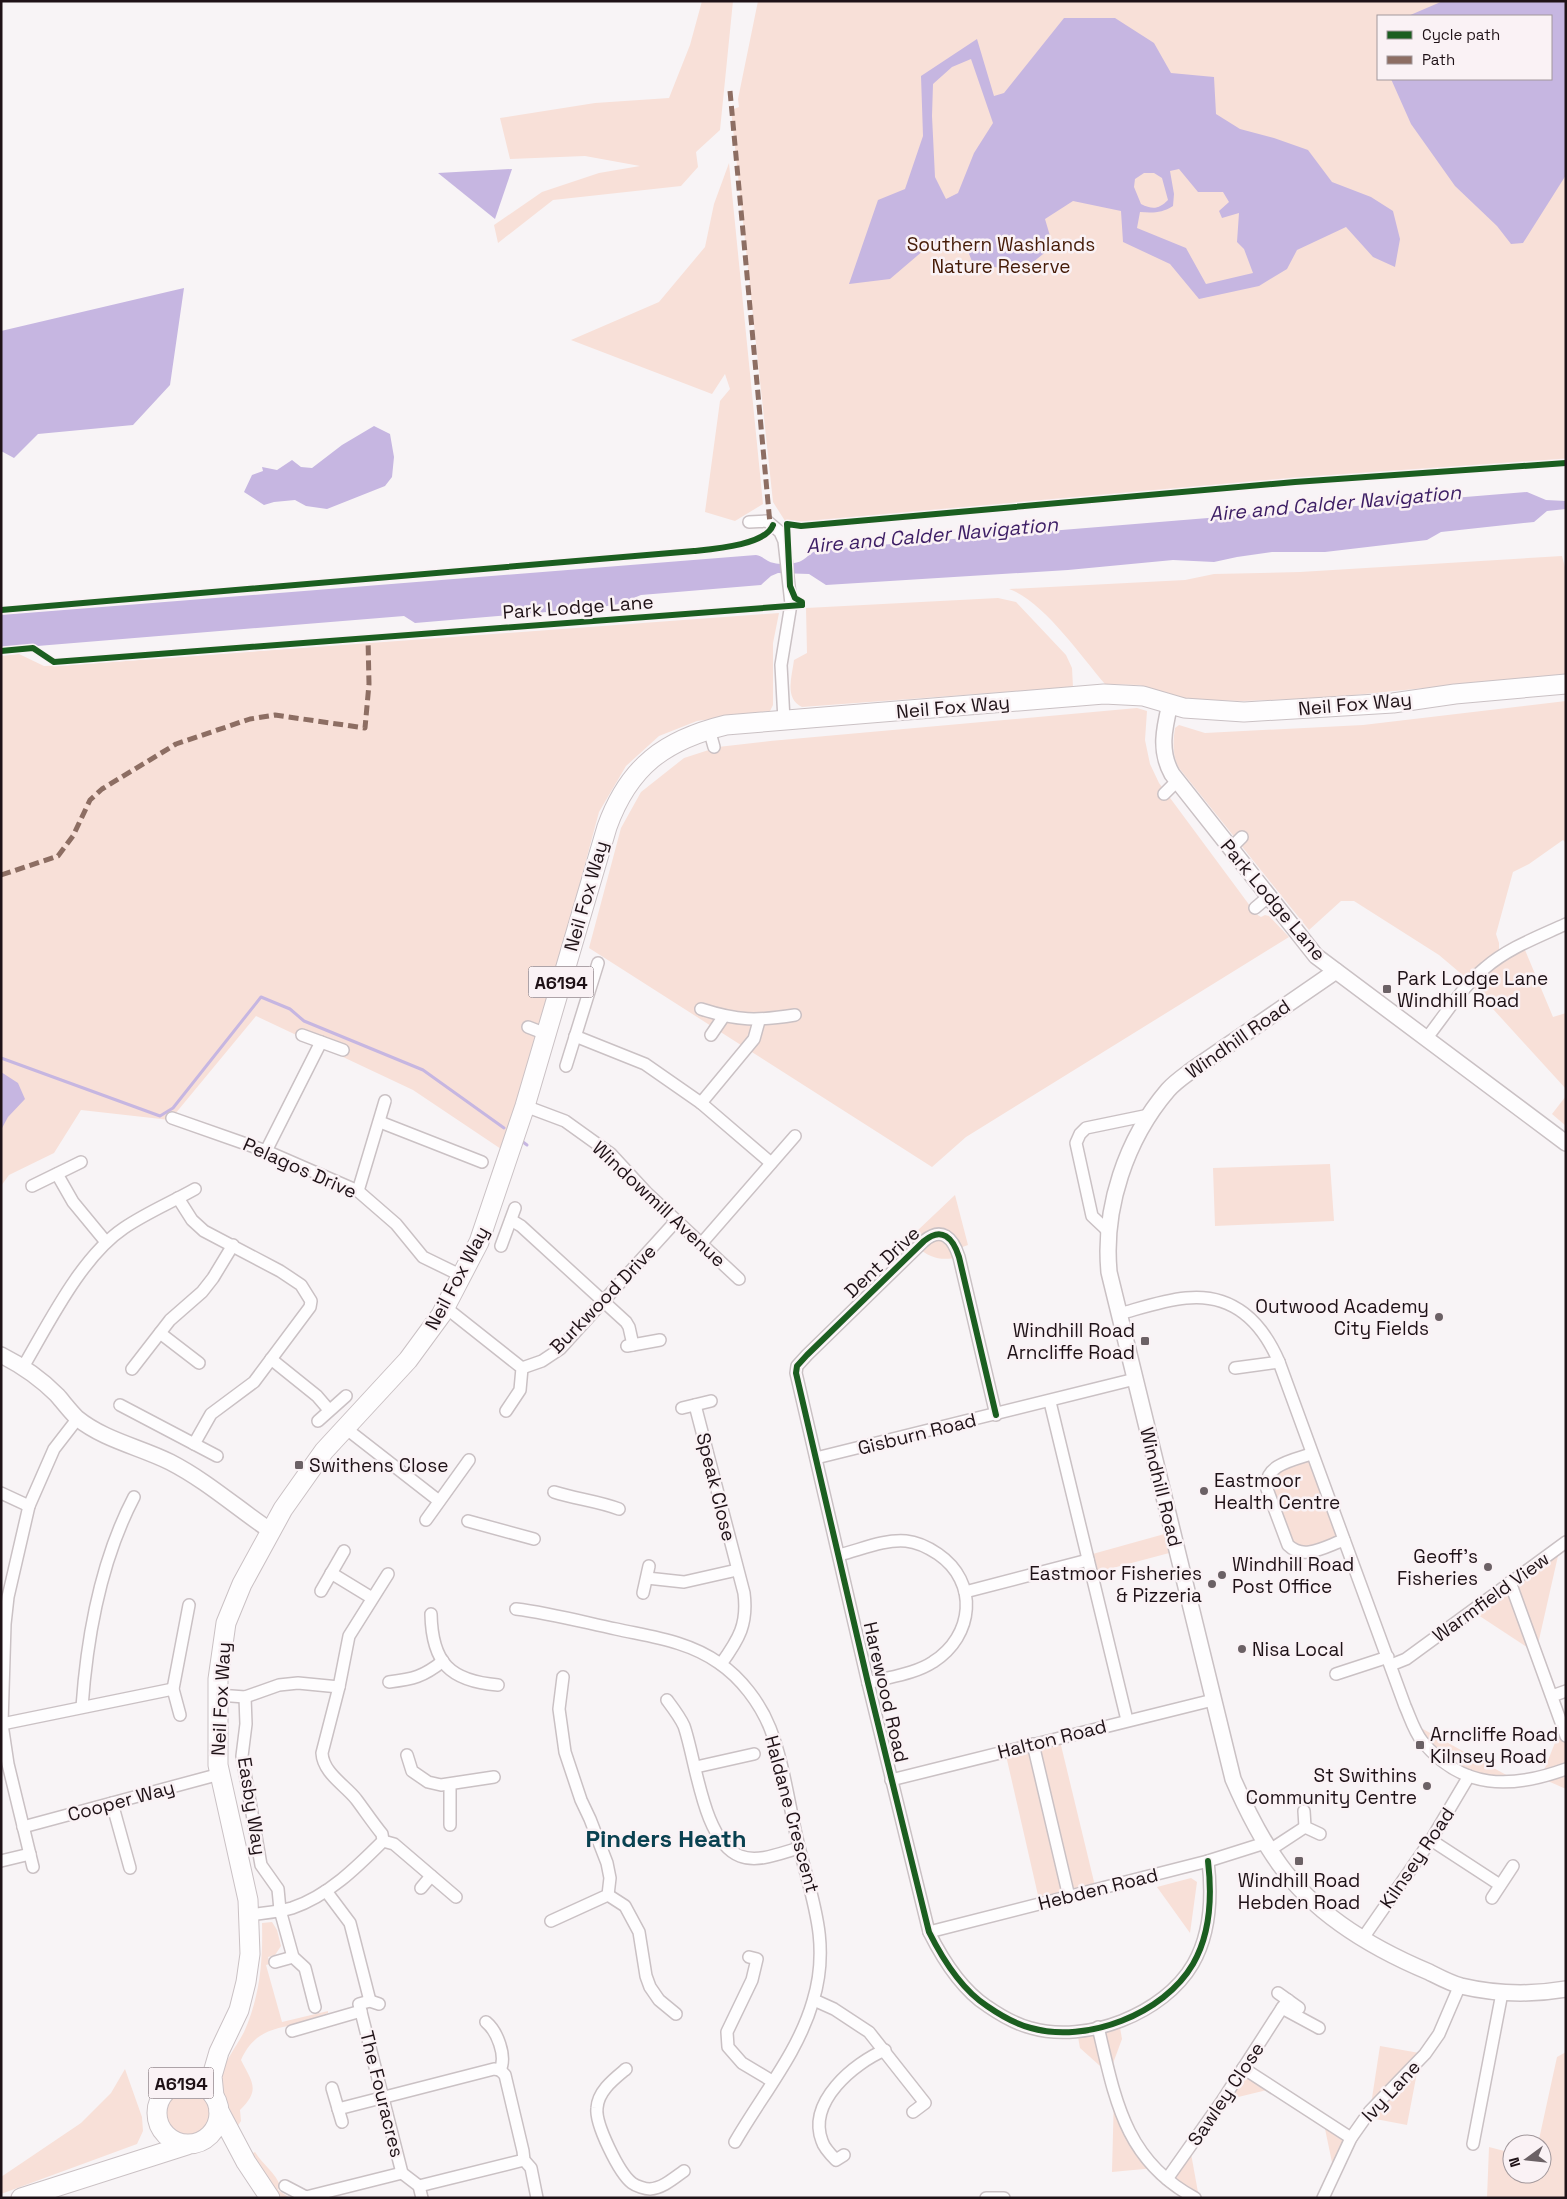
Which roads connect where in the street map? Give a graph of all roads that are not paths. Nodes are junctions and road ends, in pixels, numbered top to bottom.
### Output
1 (749, 522) dead end
2 (1566, 684) edge
3 (1170, 704) junction
4 (784, 720) junction
5 (1177, 781) junction
6 (1164, 794) dead end
7 (1242, 837) dead end
8 (1230, 849) junction
9 (1268, 897) junction
10 (1255, 908) dead end
11 (1566, 924) edge
12 (598, 964) dead end
13 (1336, 971) junction
14 (701, 1009) dead end
15 (795, 1015) dead end
16 (724, 1016) junction
17 (759, 1021) junction
18 (528, 1027) dead end
19 (302, 1034) dead end
20 (546, 1034) junction
21 (711, 1035) dead end
22 (575, 1036) junction
23 (1426, 1039) junction
24 (321, 1042) junction
25 (342, 1050) dead end
26 (566, 1066) dead end
27 (385, 1101) dead end
28 (701, 1103) junction
29 (525, 1106) junction
30 (1149, 1115) junction
31 (172, 1118) dead end
32 (380, 1122) junction
33 (795, 1136) dead end
34 (1566, 1143) edge
35 (266, 1151) junction
36 (81, 1162) dead end
37 (482, 1162) dead end
38 (771, 1164) junction
39 (58, 1174) junction
40 (32, 1186) dead end
41 (195, 1189) dead end
42 (358, 1191) junction
43 (178, 1198) junction
44 (516, 1208) dead end
45 (511, 1220) junction
46 (676, 1221) junction
47 (1109, 1232) junction
48 (106, 1242) junction
49 (701, 1244) junction
50 (233, 1245) junction
51 (501, 1246) dead end
52 (462, 1276) junction
53 (739, 1279) dead end
54 (604, 1301) junction
55 (445, 1307) junction
56 (1119, 1314) junction
57 (160, 1333) junction
58 (660, 1340) dead end
59 (1, 1355) edge
60 (272, 1359) junction
61 (1279, 1362) junction
62 (199, 1364) dead end
63 (23, 1367) junction
64 (522, 1368) junction
65 (1235, 1368) dead end
66 (132, 1369) dead end
67 (1135, 1379) junction
68 (346, 1396) dead end
69 (711, 1401) dead end
70 (1050, 1402) junction
71 (120, 1405) dead end
72 (695, 1405) junction
73 (682, 1408) dead end
74 (328, 1410) junction
75 (506, 1411) dead end
76 (996, 1415) junction
77 (78, 1418) junction
78 (318, 1421) dead end
79 (344, 1427) junction
80 (194, 1444) junction
81 (1311, 1454) junction
82 (217, 1456) dead end
83 (816, 1458) junction
84 (469, 1460) dead end
85 (554, 1492) dead end
86 (1, 1493) edge
87 (134, 1497) dead end
88 (439, 1501) junction
89 (29, 1506) junction
90 (619, 1508) dead end
91 (426, 1520) dead end
92 (468, 1521) dead end
93 (273, 1527) junction
94 (534, 1539) dead end
95 (1344, 1540) junction
96 (1566, 1542) edge
97 (344, 1551) dead end
98 (839, 1555) junction
99 (1088, 1560) junction
100 (649, 1566) dead end
101 (737, 1570) junction
102 (331, 1573) junction
103 (388, 1574) dead end
104 (646, 1578) junction
105 (1510, 1582) junction
106 (320, 1591) dead end
107 (966, 1592) junction
108 (643, 1593) dead end
109 (372, 1598) junction
110 (189, 1604) dead end
111 (516, 1609) dead end
112 (431, 1614) dead end
113 (443, 1661) junction
114 (1389, 1661) junction
115 (721, 1664) junction
116 (1336, 1674) dead end
117 (2, 1676) edge
118 (389, 1682) dead end
119 (566, 1683) dead end
120 (868, 1683) junction
121 (498, 1685) dead end
122 (339, 1686) junction
123 (174, 1688) junction
124 (1566, 1691) edge
125 (218, 1695) junction
126 (1552, 1696) junction
127 (245, 1697) junction
128 (667, 1700) dead end
129 (1214, 1700) junction
130 (82, 1706) junction
131 (180, 1715) dead end
132 (1127, 1720) junction
133 (2, 1724) edge
134 (1566, 1736) edge
135 (1033, 1744) junction
136 (754, 1754) dead end
137 (407, 1755) dead end
138 (696, 1767) junction
139 (1566, 1769) edge
140 (412, 1771) junction
141 (220, 1774) junction
142 (400, 1774) dead end
143 (1469, 1776) junction
144 (494, 1777) dead end
145 (891, 1780) junction
146 (450, 1785) junction
147 (112, 1803) junction
148 (1304, 1811) dead end
149 (450, 1825) dead end
150 (23, 1827) junction
151 (1305, 1827) junction
152 (1320, 1834) dead end
153 (1431, 1840) junction
154 (383, 1841) junction
155 (1268, 1846) junction
156 (799, 1848) junction
157 (30, 1854) junction
158 (1, 1861) edge
159 (1208, 1861) junction
160 (33, 1866) dead end
161 (1513, 1866) dead end
162 (130, 1868) dead end
163 (431, 1876) junction
164 (1500, 1885) junction
165 (421, 1888) dead end
166 (326, 1891) junction
167 (608, 1895) junction
168 (456, 1897) dead end
169 (1069, 1897) junction
170 (1492, 1898) dead end
171 (280, 1910) junction
172 (249, 1915) junction
173 (551, 1921) dead end
174 (929, 1932) junction
175 (1363, 1938) junction
176 (749, 1957) dead end
177 (293, 1958) junction
178 (275, 1962) dead end
179 (1460, 1985) junction
180 (1566, 1989) edge
181 (1502, 1992) junction
182 (1278, 1993) dead end
183 (814, 2000) junction
184 (1285, 2004) junction
185 (315, 2007) dead end
186 (1299, 2008) dead end
187 (361, 2011) junction
188 (676, 2014) dead end
189 (486, 2022) dead end
190 (1098, 2027) junction
191 (1319, 2028) dead end
192 (292, 2031) dead end
193 (885, 2050) junction
194 (220, 2052) junction
195 (1243, 2068) junction
196 (626, 2069) dead end
197 (500, 2070) junction
198 (772, 2081) junction
199 (186, 2082) junction
200 (332, 2088) dead end
201 (382, 2097) junction
202 (217, 2104) junction
203 (338, 2109) junction
204 (913, 2112) dead end
205 (342, 2122) dead end
206 (159, 2124) junction
207 (1351, 2138) junction
208 (735, 2142) dead end
209 (194, 2143) junction
210 (1473, 2144) dead end
211 (844, 2155) dead end
212 (524, 2160) junction
213 (132, 2162) junction
214 (246, 2162) junction
215 (684, 2171) dead end
216 (402, 2173) junction
217 (1167, 2179) junction
218 (286, 2186) dead end
219 (419, 2186) junction
220 (316, 2197) edge
221 (21, 2198) edge
222 (270, 2198) edge
223 (422, 2198) edge
224 (537, 2198) edge
225 (986, 2198) edge
226 (1004, 2198) edge
227 (1195, 2198) edge
228 (1323, 2198) edge

1 - 4 street
2 - 3 main road, Neil Fox Way / A6194
3 - 4 main road, Neil Fox Way / A6194
3 - 5 street, Park Lodge Lane
4 - 20 main road, Neil Fox Way / A6194
5 - 6 street
5 - 8 street, Park Lodge Lane
7 - 8 street
8 - 9 street, Park Lodge Lane
9 - 10 street
9 - 13 street, Park Lodge Lane
11 - 23 street
12 - 22 street
13 - 23 street, Park Lodge Lane
13 - 30 street, Windhill Road
14 - 16 street
15 - 17 street
16 - 17 street
16 - 21 street
17 - 28 street
18 - 20 street
19 - 24 street
20 - 29 main road, Neil Fox Way / A6194
22 - 26 street
22 - 28 street
23 - 34 street, Park Lodge Lane
24 - 25 street
24 - 35 street
27 - 32 street
28 - 38 street
29 - 46 street, Windowmill Avenue
29 - 52 main road, Neil Fox Way / A6194
30 - 47 street, Windhill Road
30 - 47 street
31 - 35 street, Pelagos Drive
32 - 37 street
32 - 42 street
33 - 38 street
35 - 42 street, Pelagos Drive
36 - 39 street
38 - 49 street
39 - 40 street
39 - 48 street
41 - 43 street
42 - 52 street, Pelagos Drive
43 - 48 street
43 - 50 street
44 - 45 street
45 - 51 street
45 - 54 street
46 - 49 street, Windowmill Avenue
46 - 54 street, Burkwood Drive
47 - 56 street, Windhill Road
48 - 63 street
49 - 53 street, Windowmill Avenue
50 - 57 street
50 - 60 street
52 - 55 main road, Neil Fox Way / A6194
54 - 58 street
54 - 64 street, Burkwood Drive
55 - 64 street
55 - 79 main road, Neil Fox Way / A6194
56 - 61 street
56 - 67 street, Windhill Road
57 - 62 street
57 - 66 street
59 - 63 street
60 - 74 street
60 - 80 street
61 - 65 street
61 - 81 street
63 - 77 street
64 - 75 street
67 - 70 street, Gisburn Road
67 - 129 street, Windhill Road
68 - 74 street
69 - 72 street
70 - 76 street, Gisburn Road
70 - 99 street
71 - 80 street
72 - 73 street
72 - 101 street, Speak Close
74 - 78 street
76 - 83 street, Gisburn Road
76 - 83 street, Dent Drive
77 - 89 street
77 - 93 street
79 - 88 street
79 - 93 main road, Neil Fox Way / A6194
80 - 82 street
81 - 95 street
81 - 95 street
83 - 98 street, Harewood Road
84 - 88 street
85 - 90 street
86 - 89 street
87 - 130 street
88 - 91 street
89 - 117 street
92 - 94 street
93 - 125 main road, Neil Fox Way / A6194
95 - 114 street
96 - 105 street, Warmfield View
97 - 102 street
98 - 107 street
98 - 120 street, Harewood Road
99 - 107 street
99 - 132 street
100 - 104 street
101 - 104 street
101 - 115 street, Speak Close
102 - 106 street
102 - 109 street
103 - 109 street
104 - 108 street
105 - 114 street, Warmfield View
105 - 126 street
107 - 120 street
109 - 122 street
110 - 123 street
111 - 115 street, Haldane Crescent
112 - 113 street
113 - 118 street
113 - 121 street
114 - 116 street, Warmfield View
114 - 143 street
115 - 156 street, Haldane Crescent
117 - 133 street
119 - 167 street
120 - 145 street, Harewood Road
122 - 127 street
122 - 154 street
123 - 130 street
123 - 131 street
124 - 126 street
125 - 127 street
125 - 141 main road, Neil Fox Way / A6194
126 - 134 street
127 - 171 street, Easby Way
128 - 138 street
129 - 132 street, Halton Road
129 - 155 street, Windhill Road
130 - 133 street
132 - 135 street, Halton Road
133 - 150 street
135 - 145 street, Halton Road
135 - 169 street
136 - 138 street
137 - 140 street
138 - 156 street
139 - 143 street
140 - 142 street
140 - 146 street
141 - 147 street, Cooper Way
141 - 172 main road, Neil Fox Way / A6194
143 - 153 street, Kilnsey Road
144 - 146 street
145 - 174 street, Harewood Road
146 - 149 street
147 - 150 street, Cooper Way
147 - 162 street
148 - 151 street
150 - 157 street
151 - 152 street
151 - 155 street
153 - 164 street
153 - 175 street, Kilnsey Road
154 - 163 street
154 - 166 street
155 - 159 street, Hebden Road
155 - 175 street, Windhill Road
156 - 183 street, Haldane Crescent
157 - 158 street
157 - 160 street
159 - 169 street, Hebden Road
159 - 190 street, Harewood Road
161 - 164 street
163 - 165 street
163 - 168 street
164 - 170 street
166 - 171 street
166 - 187 street, The Fouracres
167 - 173 street
167 - 188 street
169 - 174 street, Hebden Road
171 - 172 street
171 - 177 street, Easby Way
172 - 194 main road, Neil Fox Way / A6194
174 - 190 street, Harewood Road
175 - 179 street, Windhill Road
176 - 198 street
177 - 178 street
177 - 185 street
179 - 181 street, Windhill Road
179 - 207 street, Ivy Lane
180 - 181 street, Windhill Road
181 - 210 street
182 - 184 street
183 - 193 street
183 - 198 street, Haldane Crescent
184 - 186 street
184 - 191 street
184 - 195 street, Sawley Close
187 - 192 street, The Fouracres
187 - 201 street, The Fouracres
189 - 197 street
190 - 217 street
193 - 204 street
193 - 211 street
194 - 199 main road, Neil Fox Way / A6194
194 - 202 main road, Neil Fox Way / A6194
195 - 207 street
195 - 217 street, Sawley Close
196 - 215 street
197 - 201 street
197 - 212 street
198 - 208 street, Haldane Crescent
199 - 202 main road, A6194
199 - 206 main road, A6194
200 - 203 street
201 - 203 street
201 - 216 street, The Fouracres
202 - 209 main road, A6194
202 - 214 main road, A6194
203 - 205 street
206 - 209 main road, A6194
206 - 213 main road
207 - 228 street, Ivy Lane
209 - 213 main road
209 - 214 main road, A6194
212 - 219 street
212 - 224 street
213 - 221 main road
214 - 222 main road, A6194
216 - 219 street, The Fouracres
216 - 220 street
217 - 227 street
218 - 220 street
219 - 223 street
225 - 226 street

